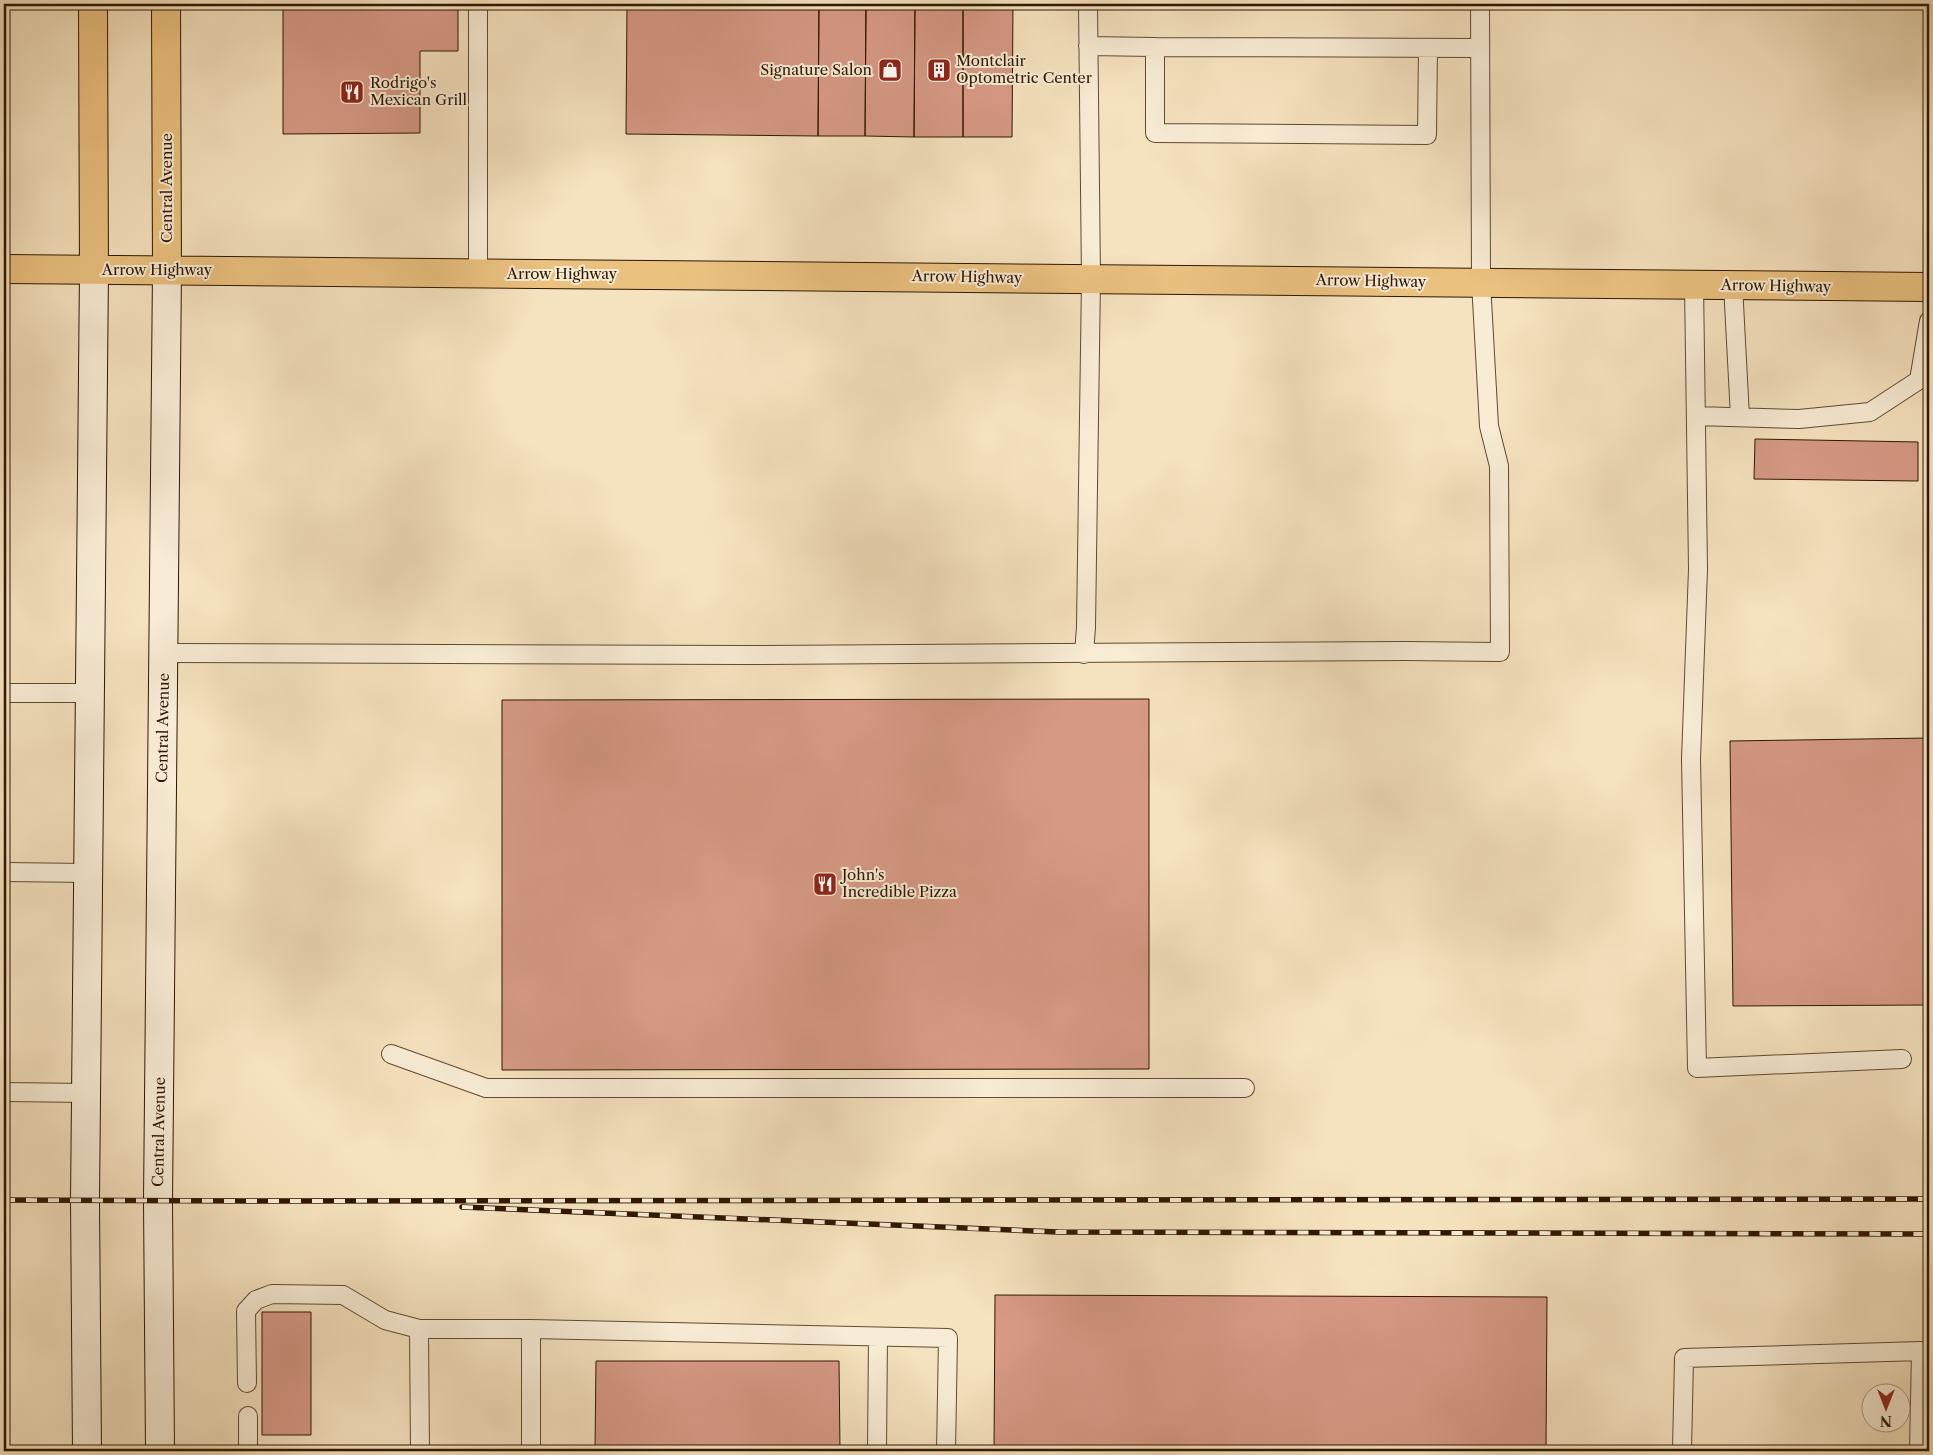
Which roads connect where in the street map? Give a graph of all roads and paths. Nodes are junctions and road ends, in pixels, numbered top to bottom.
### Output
1 (93, 4) edge
2 (166, 4) edge
3 (478, 4) edge
4 (1088, 4) edge
5 (1480, 4) edge
6 (1088, 46) junction
7 (1155, 47) junction
8 (1428, 48) junction
9 (1480, 48) junction
10 (4, 269) edge
11 (94, 270) junction
12 (167, 270) junction
13 (478, 273) junction
14 (1091, 278) junction
15 (1480, 282) junction
16 (1694, 284) junction
17 (1733, 285) junction
18 (1929, 287) edge
19 (1929, 321) edge
20 (1696, 416) junction
21 (1740, 417) junction
22 (164, 653) junction
23 (1084, 654) junction
24 (90, 693) junction
25 (4, 694) edge
26 (4, 872) edge
27 (88, 873) junction
28 (391, 1054) dead end
29 (1902, 1059) dead end
30 (1245, 1088) dead end
31 (4, 1092) edge
32 (87, 1093) junction
33 (419, 1329) junction
34 (531, 1329) junction
35 (878, 1337) junction
36 (247, 1383) dead end
37 (248, 1416) dead end
38 (87, 1451) edge
39 (160, 1451) edge
40 (248, 1451) edge
41 (420, 1451) edge
42 (531, 1451) edge
43 (877, 1451) edge
44 (946, 1451) edge
45 (1682, 1451) edge
46 (1919, 1451) edge

1 - 11 main road
2 - 12 main road, Central Avenue
3 - 13 lane
4 - 6 lane
5 - 9 lane
6 - 7 lane
6 - 14 lane
7 - 8 lane
7 - 8 lane
8 - 9 lane
9 - 15 lane
10 - 11 main road, Arrow Highway
11 - 12 main road, Arrow Highway
11 - 24 main road
12 - 13 main road, Arrow Highway
12 - 22 main road, Central Avenue
13 - 14 main road, Arrow Highway
14 - 15 main road, Arrow Highway
14 - 23 lane
15 - 16 main road, Arrow Highway
15 - 23 lane
16 - 17 main road, Arrow Highway
16 - 20 lane
17 - 18 main road, Arrow Highway
17 - 21 lane
19 - 21 lane
20 - 21 lane
20 - 29 lane
22 - 23 lane
22 - 39 main road, Central Avenue
24 - 25 lane
24 - 27 main road
26 - 27 lane
27 - 32 main road
28 - 30 lane
31 - 32 lane
32 - 38 main road
33 - 34 lane
33 - 36 lane
33 - 41 lane
34 - 35 lane
34 - 42 lane
35 - 43 lane
35 - 44 lane
37 - 40 lane
45 - 46 lane

